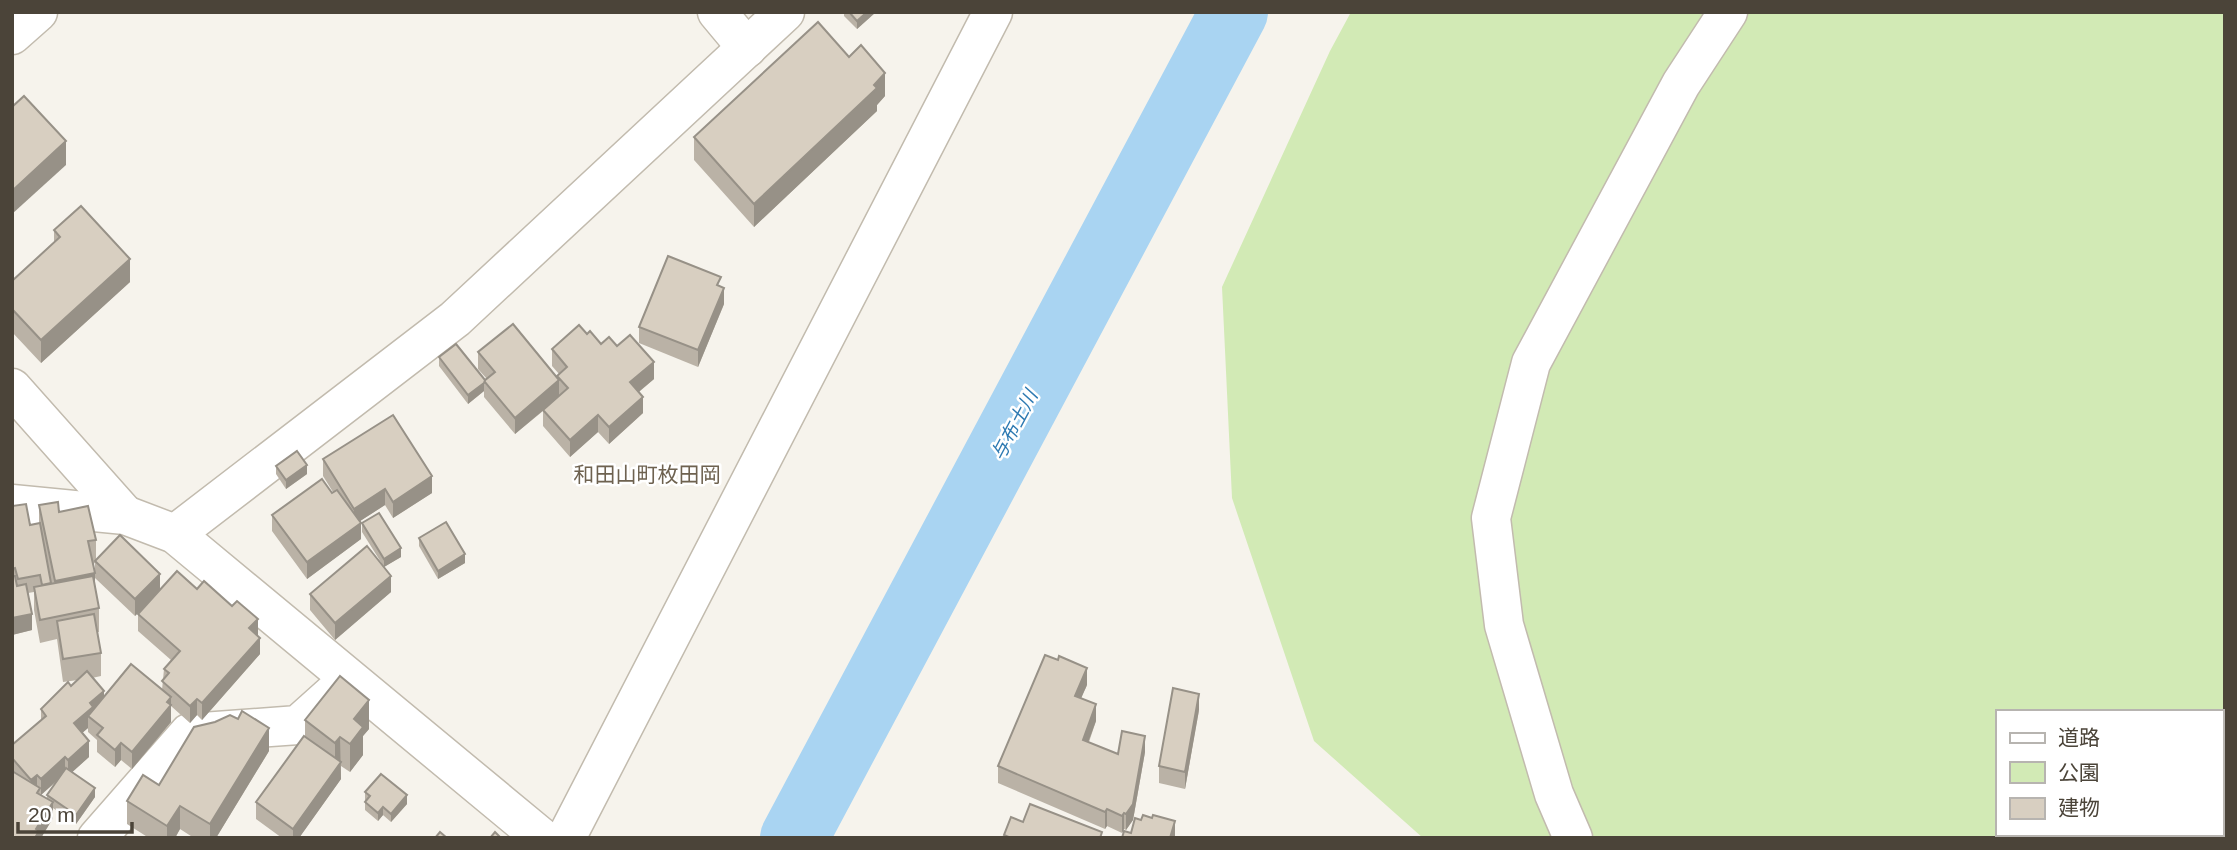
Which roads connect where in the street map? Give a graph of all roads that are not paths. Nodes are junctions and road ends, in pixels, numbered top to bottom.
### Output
1 (38, 12) edge
2 (717, 12) edge
3 (785, 12) edge
4 (1728, 12) edge
5 (985, 16) edge
6 (12, 35) edge
7 (747, 48) junction
8 (12, 388) edge
9 (12, 504) edge
10 (125, 515) junction
11 (175, 534) junction
12 (350, 678) junction
13 (97, 838) edge
14 (542, 838) edge
15 (566, 838) edge
16 (1573, 838) edge

1 - 6 street
2 - 7 street
3 - 7 street
4 - 16 street
5 - 15 street
7 - 11 street
8 - 10 street
9 - 10 street
10 - 11 street
11 - 12 street
12 - 13 street
12 - 14 street

